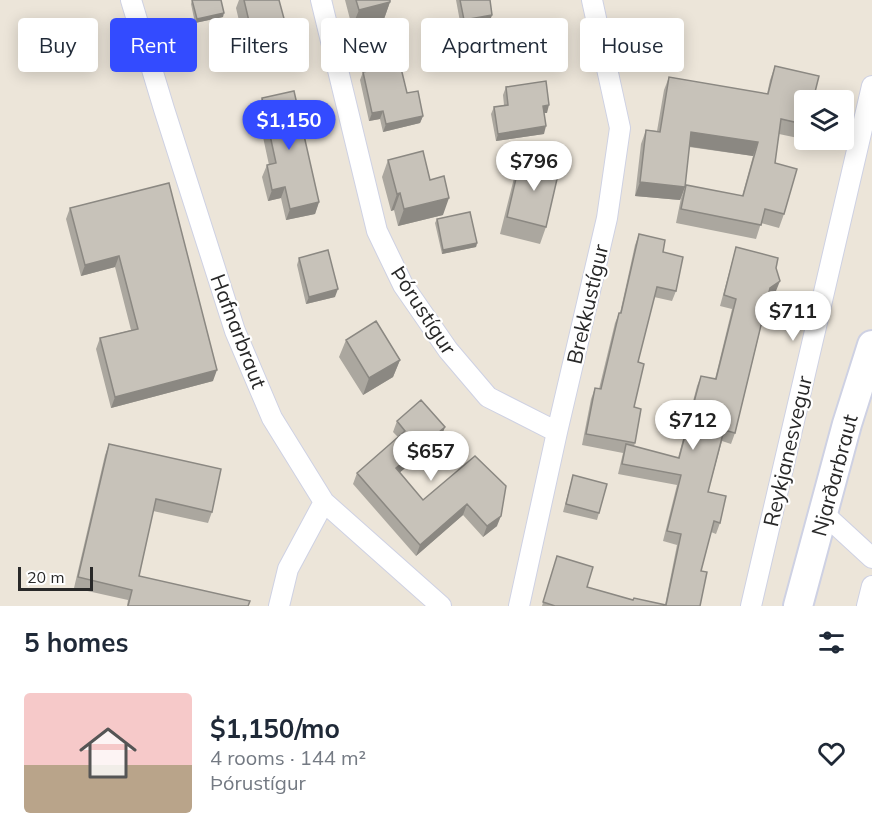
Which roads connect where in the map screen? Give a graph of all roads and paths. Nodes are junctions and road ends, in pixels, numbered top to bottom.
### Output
1 (132, 0) edge
2 (321, 0) edge
3 (592, 0) edge
4 (872, 86) edge
5 (872, 345) edge
6 (557, 432) junction
7 (324, 502) junction
8 (823, 513) junction
9 (872, 558) edge
10 (872, 586) edge
11 (279, 606) edge
12 (441, 606) edge
13 (519, 606) edge
14 (751, 606) edge
15 (798, 606) edge
16 (867, 606) edge

1 - 7 street, Hafnarbraut
2 - 6 street, Þórustígur
3 - 6 street, Brekkustígur
4 - 14 street, Reykjanesvegur
5 - 8 main road, Njarðarbraut
6 - 13 street, Brekkustígur
7 - 11 street
7 - 12 street, Hafnarbraut
8 - 9 street
8 - 15 main road, Njarðarbraut
10 - 16 street

